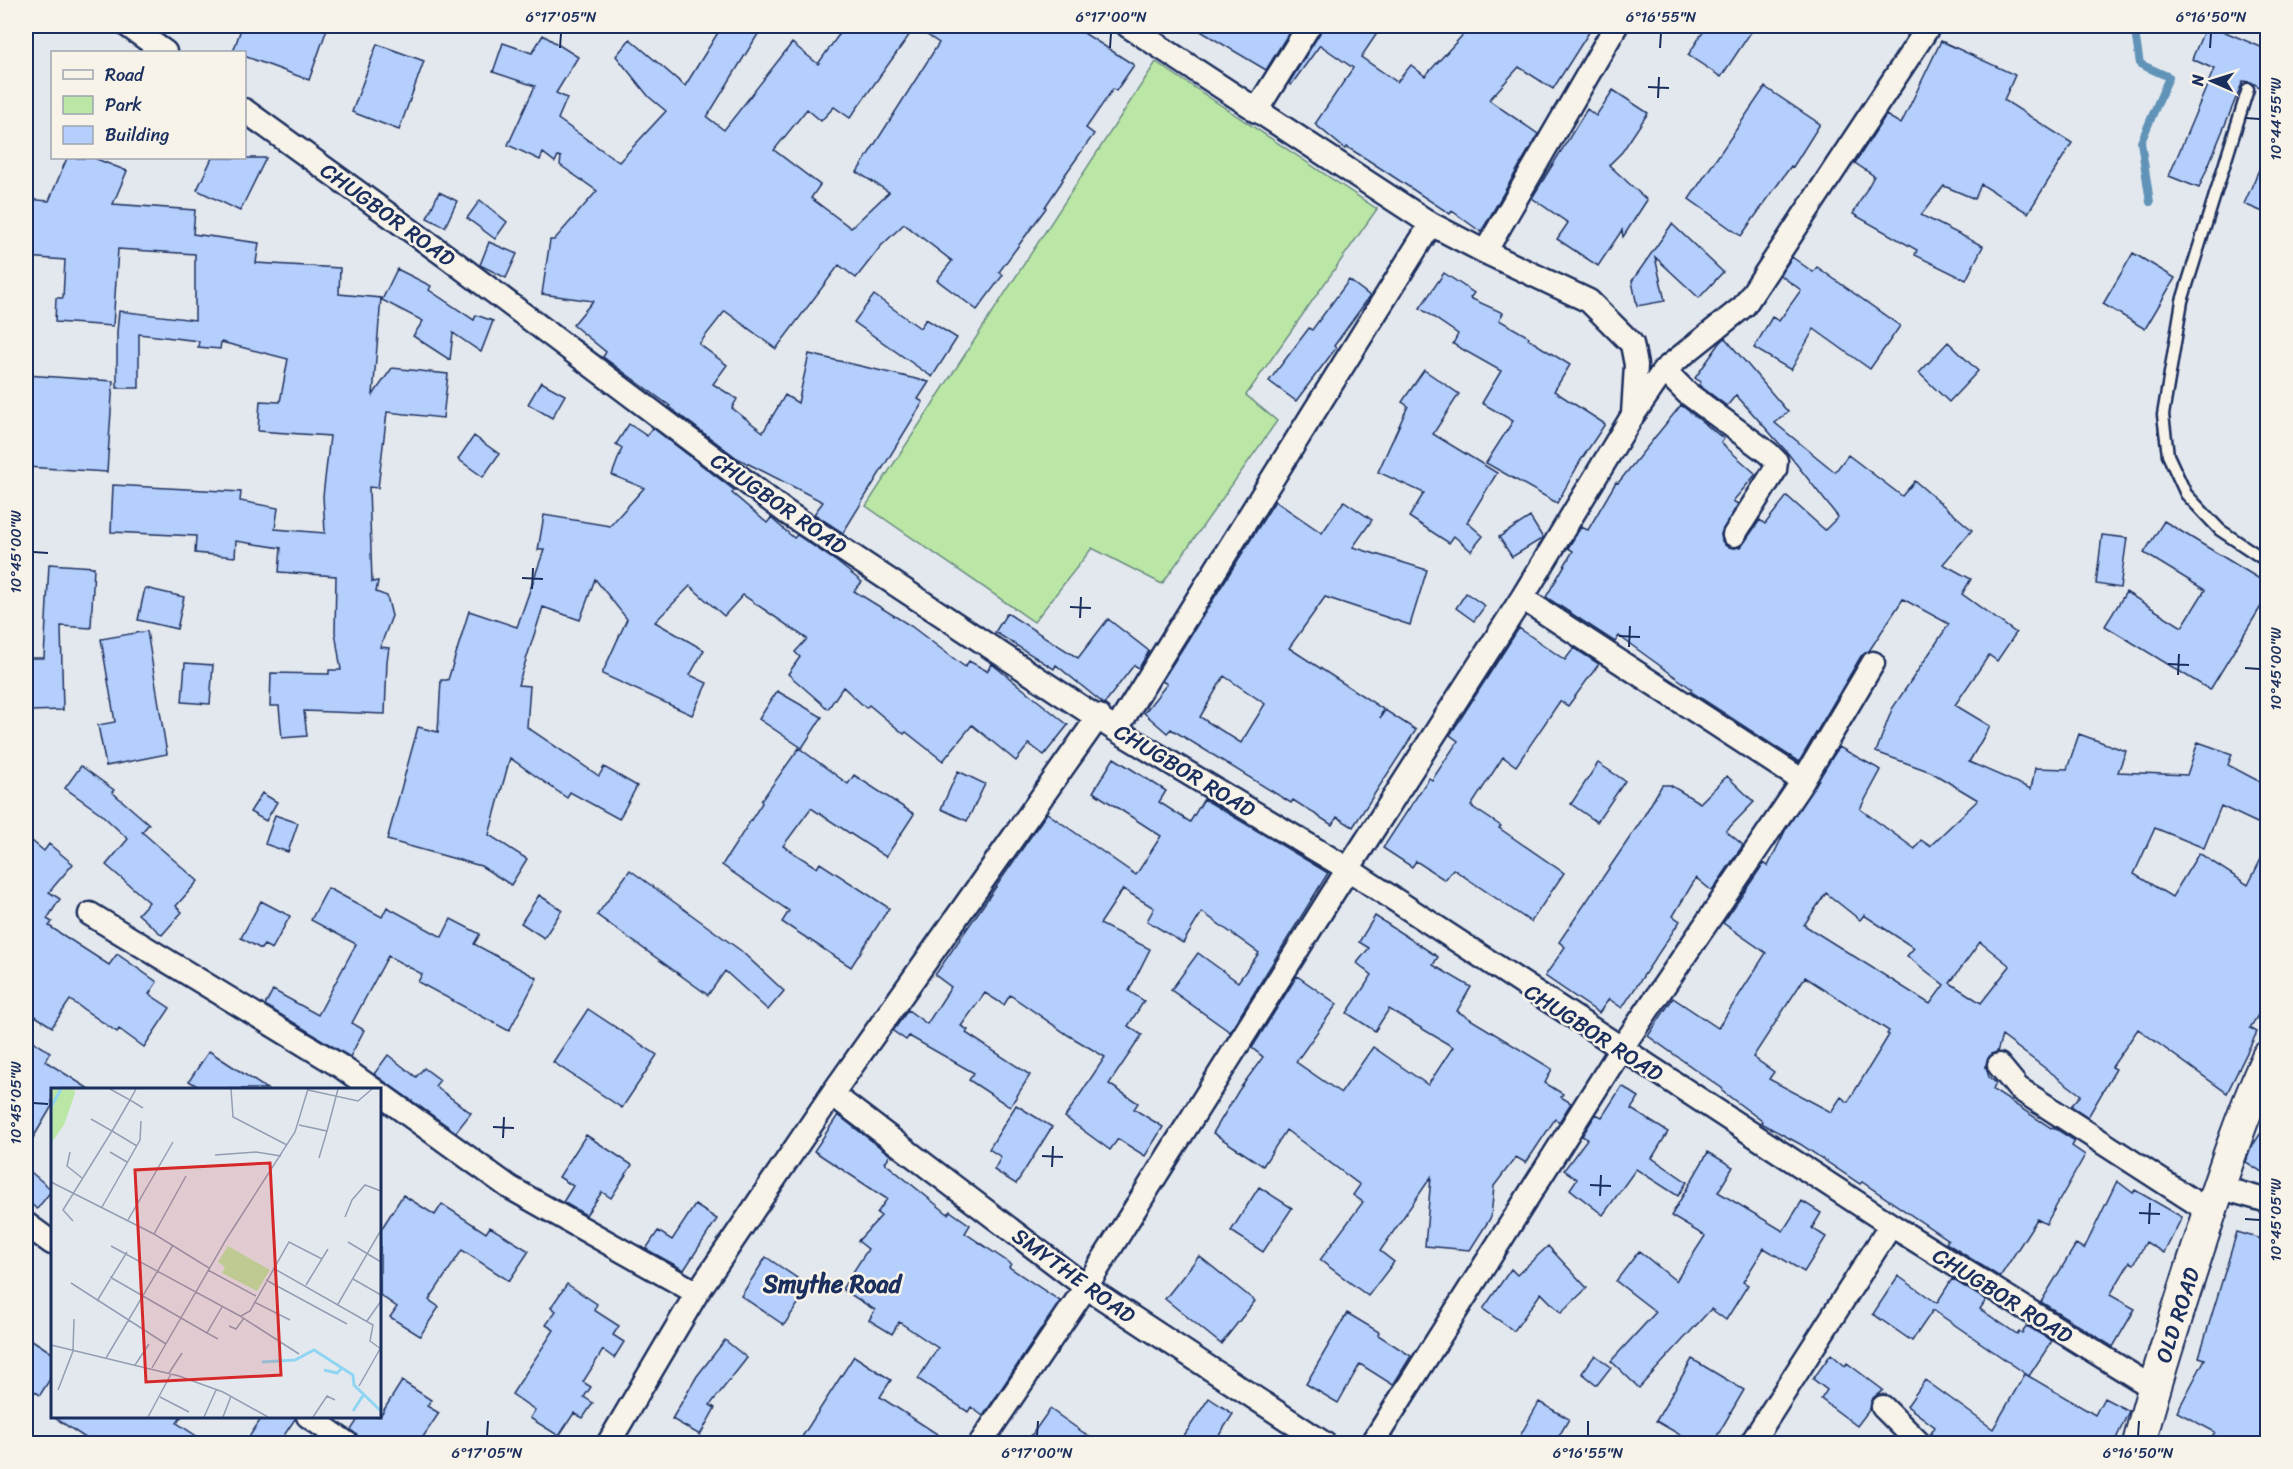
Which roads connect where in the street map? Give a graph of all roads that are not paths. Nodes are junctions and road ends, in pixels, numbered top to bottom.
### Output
1 (128, 26) edge
2 (1309, 26) edge
3 (1616, 26) edge
4 (1929, 26) edge
5 (1134, 27) edge
6 (164, 51) edge
7 (2248, 89) dead end
8 (246, 111) edge
9 (1256, 111) junction
10 (1431, 224) junction
11 (1485, 252) junction
12 (1664, 370) junction
13 (1633, 415) junction
14 (1734, 535) dead end
15 (2268, 562) edge
16 (1522, 598) junction
17 (1873, 663) dead end
18 (1108, 723) junction
19 (1803, 781) junction
20 (1348, 869) junction
21 (90, 914) dead end
22 (1621, 1049) junction
23 (2268, 1057) edge
24 (1999, 1065) dead end
25 (373, 1088) edge
26 (832, 1094) junction
27 (381, 1095) edge
28 (2214, 1200) junction
29 (2268, 1202) edge
30 (26, 1224) edge
31 (1891, 1225) junction
32 (51, 1242) edge
33 (1086, 1287) junction
34 (697, 1293) junction
35 (2153, 1388) junction
36 (1883, 1407) dead end
37 (311, 1418) edge
38 (348, 1443) edge
39 (608, 1443) edge
40 (980, 1443) edge
41 (1325, 1443) edge
42 (1372, 1443) edge
43 (1750, 1443) edge
44 (1920, 1443) edge
45 (2139, 1443) edge

1 - 6 street
2 - 9 street
3 - 11 street
4 - 12 street
5 - 9 street
7 - 15 lane
8 - 18 street, CHUGBOR ROAD
9 - 10 street
10 - 11 street
10 - 18 street
11 - 13 street
12 - 13 street
12 - 14 street
13 - 16 street
16 - 19 street
16 - 20 street
17 - 19 street
18 - 20 street, CHUGBOR ROAD
18 - 26 street
19 - 22 street
20 - 22 street, CHUGBOR ROAD
20 - 33 street
21 - 25 street
22 - 31 street, CHUGBOR ROAD
22 - 42 street
23 - 28 street, OLD ROAD
24 - 28 street
26 - 33 street, SMYTHE ROAD
26 - 34 street
27 - 34 street
28 - 29 street
28 - 35 street, OLD ROAD
30 - 32 street
31 - 35 street, CHUGBOR ROAD
31 - 43 street
33 - 40 street
33 - 41 street, SMYTHE ROAD
34 - 39 street
35 - 45 street, OLD ROAD
36 - 44 street
37 - 38 street

